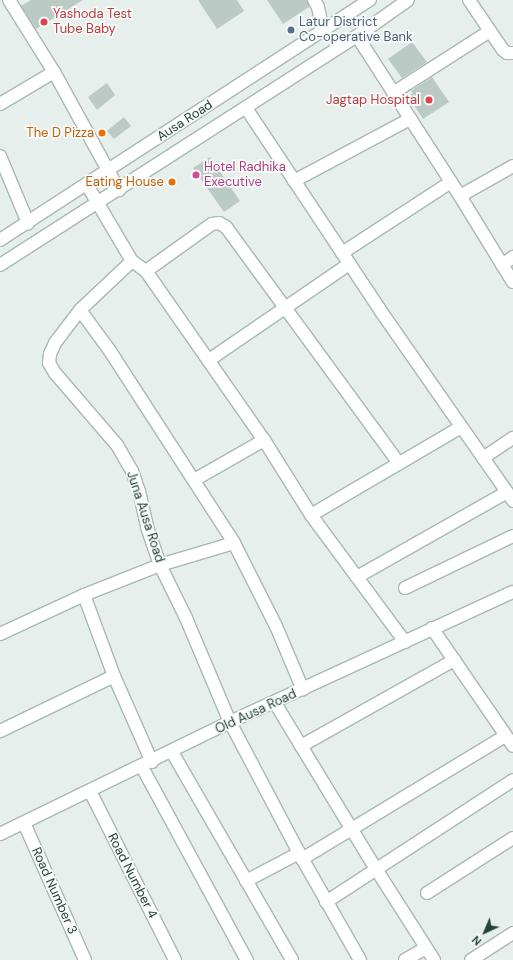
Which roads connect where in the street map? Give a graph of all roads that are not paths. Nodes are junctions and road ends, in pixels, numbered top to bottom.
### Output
1 (9, 0) edge
2 (314, 0) edge
3 (370, 0) edge
4 (408, 0) edge
5 (469, 0) edge
6 (323, 31) junction
7 (490, 31) junction
8 (357, 36) junction
9 (513, 53) edge
10 (54, 72) junction
11 (393, 93) junction
12 (0, 104) edge
13 (246, 108) junction
14 (410, 119) junction
15 (0, 156) edge
16 (513, 166) edge
17 (109, 170) junction
18 (294, 181) junction
19 (451, 182) junction
20 (87, 185) junction
21 (119, 190) junction
22 (460, 196) junction
23 (97, 204) junction
24 (28, 223) junction
25 (0, 240) edge
26 (342, 253) junction
27 (513, 257) edge
28 (132, 261) junction
29 (349, 264) junction
30 (502, 264) junction
31 (0, 266) edge
32 (146, 271) junction
33 (513, 282) edge
34 (285, 306) junction
35 (80, 310) junction
36 (209, 360) junction
37 (461, 427) junction
38 (513, 438) edge
39 (264, 440) junction
40 (483, 458) junction
41 (400, 463) junction
42 (194, 480) junction
43 (510, 496) edge
44 (311, 515) junction
45 (513, 536) edge
46 (234, 543) junction
47 (160, 565) junction
48 (357, 577) junction
49 (405, 588) dead end
50 (512, 594) edge
51 (84, 595) junction
52 (432, 628) junction
53 (0, 634) edge
54 (405, 642) junction
55 (454, 660) junction
56 (114, 676) junction
57 (303, 690) junction
58 (275, 703) junction
59 (230, 722) junction
60 (0, 731) edge
61 (505, 736) junction
62 (301, 746) junction
63 (513, 746) edge
64 (172, 752) junction
65 (147, 764) junction
66 (513, 780) edge
67 (90, 791) junction
68 (24, 823) junction
69 (351, 829) junction
70 (0, 834) edge
71 (513, 838) edge
72 (301, 856) junction
73 (376, 869) junction
74 (246, 881) junction
75 (427, 893) dead end
76 (326, 902) junction
77 (513, 933) edge
78 (426, 948) junction
79 (85, 960) edge
80 (175, 960) edge
81 (247, 960) edge
82 (292, 960) edge
83 (360, 960) edge
84 (405, 960) edge
85 (434, 960) edge
86 (471, 960) edge

1 - 10 street
2 - 6 street
3 - 6 street, Ausa Road
4 - 8 street
5 - 7 street
6 - 17 street, Ausa Road
7 - 9 street
7 - 11 street
8 - 11 street
8 - 13 street
10 - 12 street
10 - 17 street
11 - 14 street
13 - 18 street
13 - 21 street
14 - 18 street
14 - 19 street
15 - 24 street
16 - 22 street
17 - 20 street, Ausa Road
17 - 21 street
18 - 26 street
19 - 22 street
19 - 26 street
20 - 23 street
20 - 24 street, Ausa Road
21 - 23 street
22 - 30 street
23 - 28 street
23 - 31 street
24 - 25 street, Ausa Road
26 - 29 street
27 - 30 street
28 - 32 street
28 - 35 street, Juna Ausa Road
29 - 34 street
29 - 37 street
30 - 33 street
32 - 34 street
32 - 36 street
34 - 36 street
34 - 41 street
35 - 42 street
35 - 47 street, Juna Ausa Road
36 - 39 street
37 - 40 street
37 - 41 street
38 - 40 street
39 - 42 street
39 - 44 street
40 - 43 street
41 - 44 street
42 - 46 street
43 - 48 street
44 - 48 street
45 - 49 street
46 - 47 street
46 - 57 street
47 - 51 street
47 - 59 street, Juna Ausa Road
48 - 54 street
50 - 52 street, Old Ausa Road
51 - 53 street
51 - 56 street
52 - 54 street, Old Ausa Road
52 - 55 street
54 - 57 street, Old Ausa Road
55 - 61 street
55 - 62 street
56 - 60 street
56 - 65 street
57 - 58 street, Old Ausa Road
58 - 59 street, Old Ausa Road
58 - 62 street
59 - 64 street, Old Ausa Road
59 - 72 street, Juna Ausa Road
61 - 63 street
61 - 69 street
62 - 69 street
64 - 65 street, Old Ausa Road
64 - 74 street
65 - 67 street, Old Ausa Road
65 - 81 street
66 - 73 street
67 - 68 street, Old Ausa Road
67 - 80 street, Road Number 4
68 - 70 street, Old Ausa Road
68 - 79 street, Road Number 3
69 - 72 street
69 - 73 street
71 - 75 street
72 - 74 street
72 - 76 street, Juna Ausa Road
73 - 76 street
73 - 78 street
74 - 82 street
76 - 83 street, Juna Ausa Road
77 - 86 street
78 - 84 street
78 - 85 street

